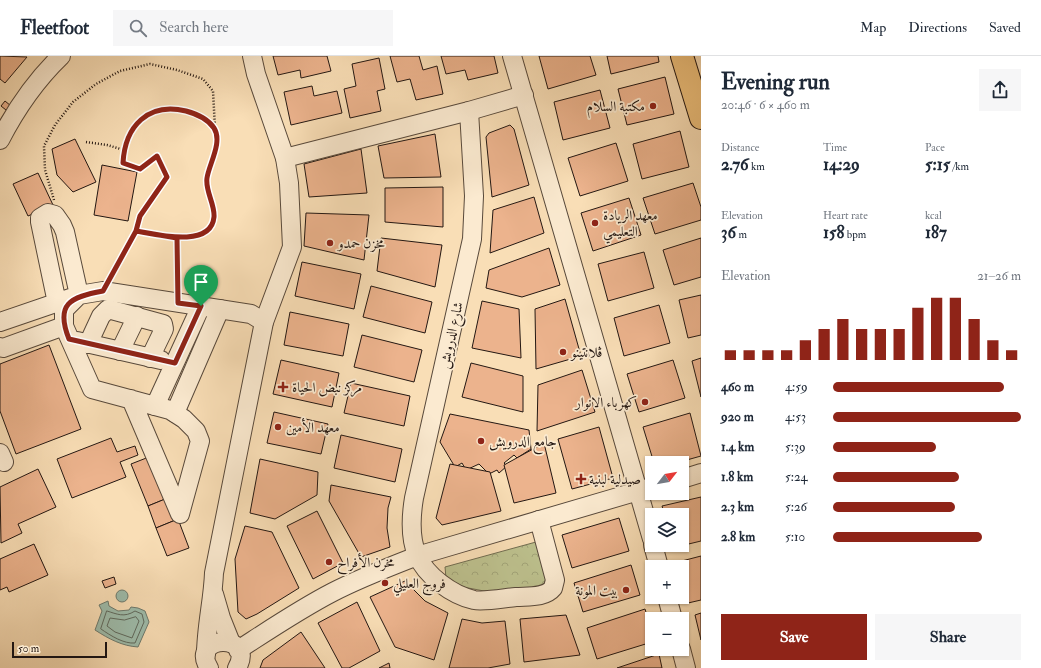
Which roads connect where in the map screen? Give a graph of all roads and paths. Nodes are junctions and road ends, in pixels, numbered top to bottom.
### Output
1 (61, 56) edge
2 (242, 56) edge
3 (252, 56) edge
4 (512, 56) edge
5 (682, 56) edge
6 (256, 74) junction
7 (524, 94) junction
8 (469, 111) junction
9 (701, 118) edge
10 (215, 129) junction
11 (0, 140) edge
12 (86, 142) dead end
13 (124, 150) junction
14 (285, 158) junction
15 (59, 219) junction
16 (136, 231) junction
17 (177, 238) junction
18 (103, 291) junction
19 (79, 295) junction
20 (57, 303) junction
21 (178, 303) junction
22 (201, 306) junction
23 (220, 309) junction
24 (137, 316) junction
25 (0, 322) edge
26 (264, 322) junction
27 (66, 332) junction
28 (88, 344) junction
29 (0, 347) edge
30 (120, 351) junction
31 (150, 358) junction
32 (175, 363) junction
33 (132, 399) junction
34 (155, 406) junction
35 (175, 413) junction
36 (701, 473) edge
37 (689, 477) edge
38 (645, 486) edge
39 (645, 489) edge
40 (539, 520) junction
41 (417, 556) junction
42 (214, 592) junction
43 (235, 647) junction
44 (683, 656) edge
45 (206, 663) edge
46 (237, 668) edge
47 (686, 668) edge

1 - 11 street
2 - 6 street
3 - 6 street
4 - 7 street
5 - 9 main road
6 - 14 street
7 - 8 street
7 - 38 street
8 - 14 street
8 - 41 street, شارع الدرويش
10 - 13 path
10 - 15 path
10 - 17 path
12 - 13 path
13 - 16 path
14 - 26 street
15 - 19 street
15 - 20 street
16 - 17 path
16 - 18 path
17 - 21 path
18 - 19 street
18 - 21 street
19 - 20 street
19 - 27 street
20 - 25 street
21 - 22 street
22 - 23 street
22 - 32 street
23 - 26 street
23 - 35 street
24 - 28 street
24 - 30 street
24 - 31 street
26 - 42 street
27 - 28 street
27 - 29 street
27 - 33 street
28 - 30 street
30 - 31 street
31 - 32 street
32 - 34 street
33 - 34 street
33 - 35 street
34 - 35 street
36 - 37 street
39 - 40 street
40 - 41 street
40 - 41 street
41 - 43 street
42 - 43 street
42 - 45 street
43 - 45 street
43 - 46 street
44 - 47 street

